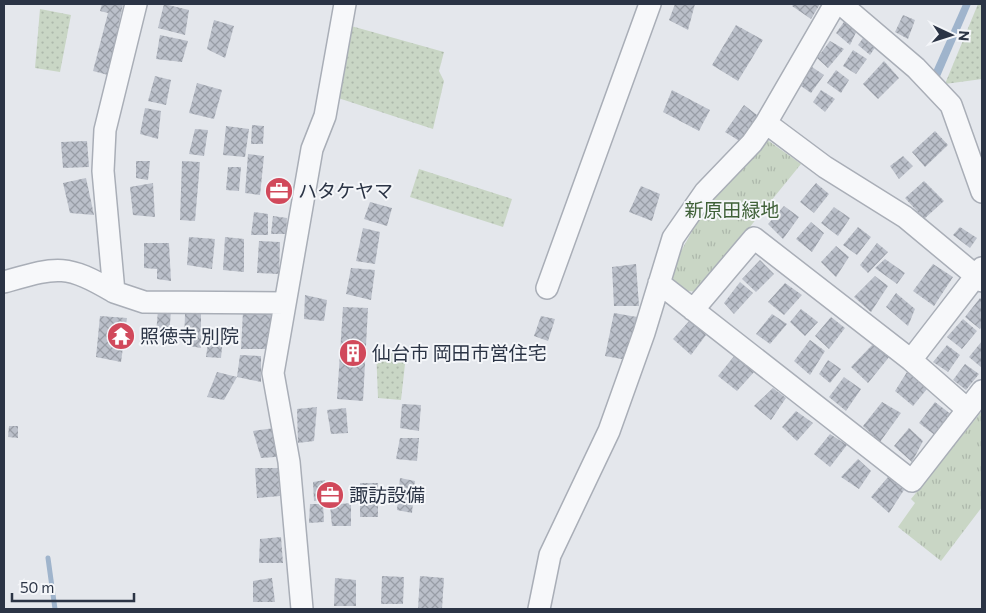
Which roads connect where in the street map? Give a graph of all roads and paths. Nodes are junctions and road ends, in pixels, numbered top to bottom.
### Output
1 (136, 4) edge
2 (345, 4) edge
3 (650, 4) edge
4 (835, 4) edge
5 (842, 4) edge
6 (766, 123) junction
7 (982, 192) edge
8 (980, 275) edge
9 (4, 282) edge
10 (659, 283) junction
11 (547, 288) dead end
12 (114, 292) junction
13 (285, 303) junction
14 (693, 310) junction
15 (911, 360) junction
16 (982, 391) edge
17 (967, 409) junction
18 (302, 609) edge
19 (539, 609) edge

1 - 12 street
2 - 13 street
3 - 11 street
4 - 6 street
5 - 7 street
6 - 8 street
6 - 10 street
8 - 15 street
9 - 12 street
10 - 14 street
10 - 19 street
12 - 13 street
13 - 18 street
14 - 15 street
14 - 17 street
15 - 17 street
16 - 17 street

